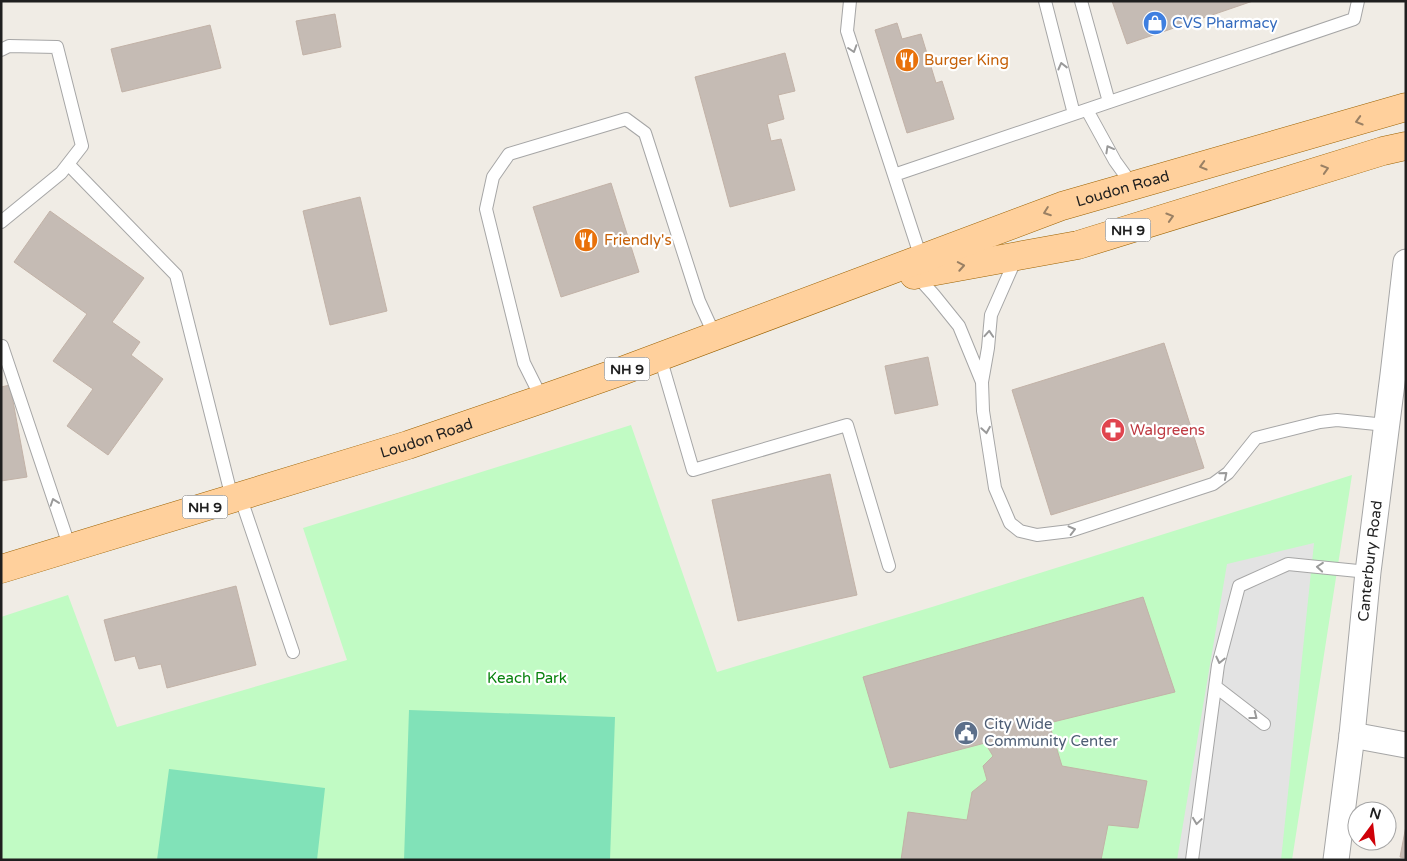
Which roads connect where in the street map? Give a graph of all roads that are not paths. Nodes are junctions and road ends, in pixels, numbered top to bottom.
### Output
1 (850, 1) edge
2 (1045, 1) edge
3 (1081, 1) edge
4 (1358, 1) edge
5 (1, 50) edge
6 (1109, 102) junction
7 (1406, 107) edge
8 (1087, 110) junction
9 (1074, 114) junction
10 (1406, 146) edge
11 (68, 164) junction
12 (894, 175) junction
13 (1133, 186) junction
14 (1, 222) edge
15 (1017, 256) junction
16 (1406, 262) edge
17 (918, 266) junction
18 (715, 336) junction
19 (1, 346) edge
20 (660, 357) junction
21 (982, 382) junction
22 (542, 399) junction
23 (1386, 425) junction
24 (236, 497) junction
25 (70, 548) junction
26 (889, 566) dead end
27 (1, 569) edge
28 (1368, 572) junction
29 (293, 652) dead end
30 (1216, 687) junction
31 (1264, 724) dead end
32 (1352, 736) junction
33 (1406, 745) edge
34 (1192, 860) edge
35 (1336, 860) edge

1 -> 12 lane
9 -> 2 lane
3 - 6 lane
4 - 6 lane
5 - 11 lane
6 - 8 lane
7 -> 13 main road, Loudon Road
8 - 9 lane
13 -> 8 lane
9 - 12 lane
15 -> 10 main road, Loudon Road / NH 9
11 - 14 lane
11 - 24 lane
12 - 17 lane
13 -> 17 main road, Loudon Road
17 -> 15 main road, Loudon Road / NH 9
21 -> 15 lane
16 - 23 street, Canterbury Road
17 - 18 main road, Loudon Road / NH 9
17 - 21 lane
18 - 20 main road, Loudon Road / NH 9
18 - 22 lane
25 -> 19 lane
20 - 22 main road, Loudon Road / NH 9
20 - 26 lane
21 -> 23 lane
22 - 24 main road, Loudon Road / NH 9
23 - 28 street, Canterbury Road
24 - 25 main road, Loudon Road / NH 9
24 - 29 lane
25 - 27 main road, Loudon Road / NH 9
28 -> 30 lane
28 - 32 street, Canterbury Road
30 -> 31 lane
30 -> 34 lane
32 - 33 street
32 - 35 street, Canterbury Road

